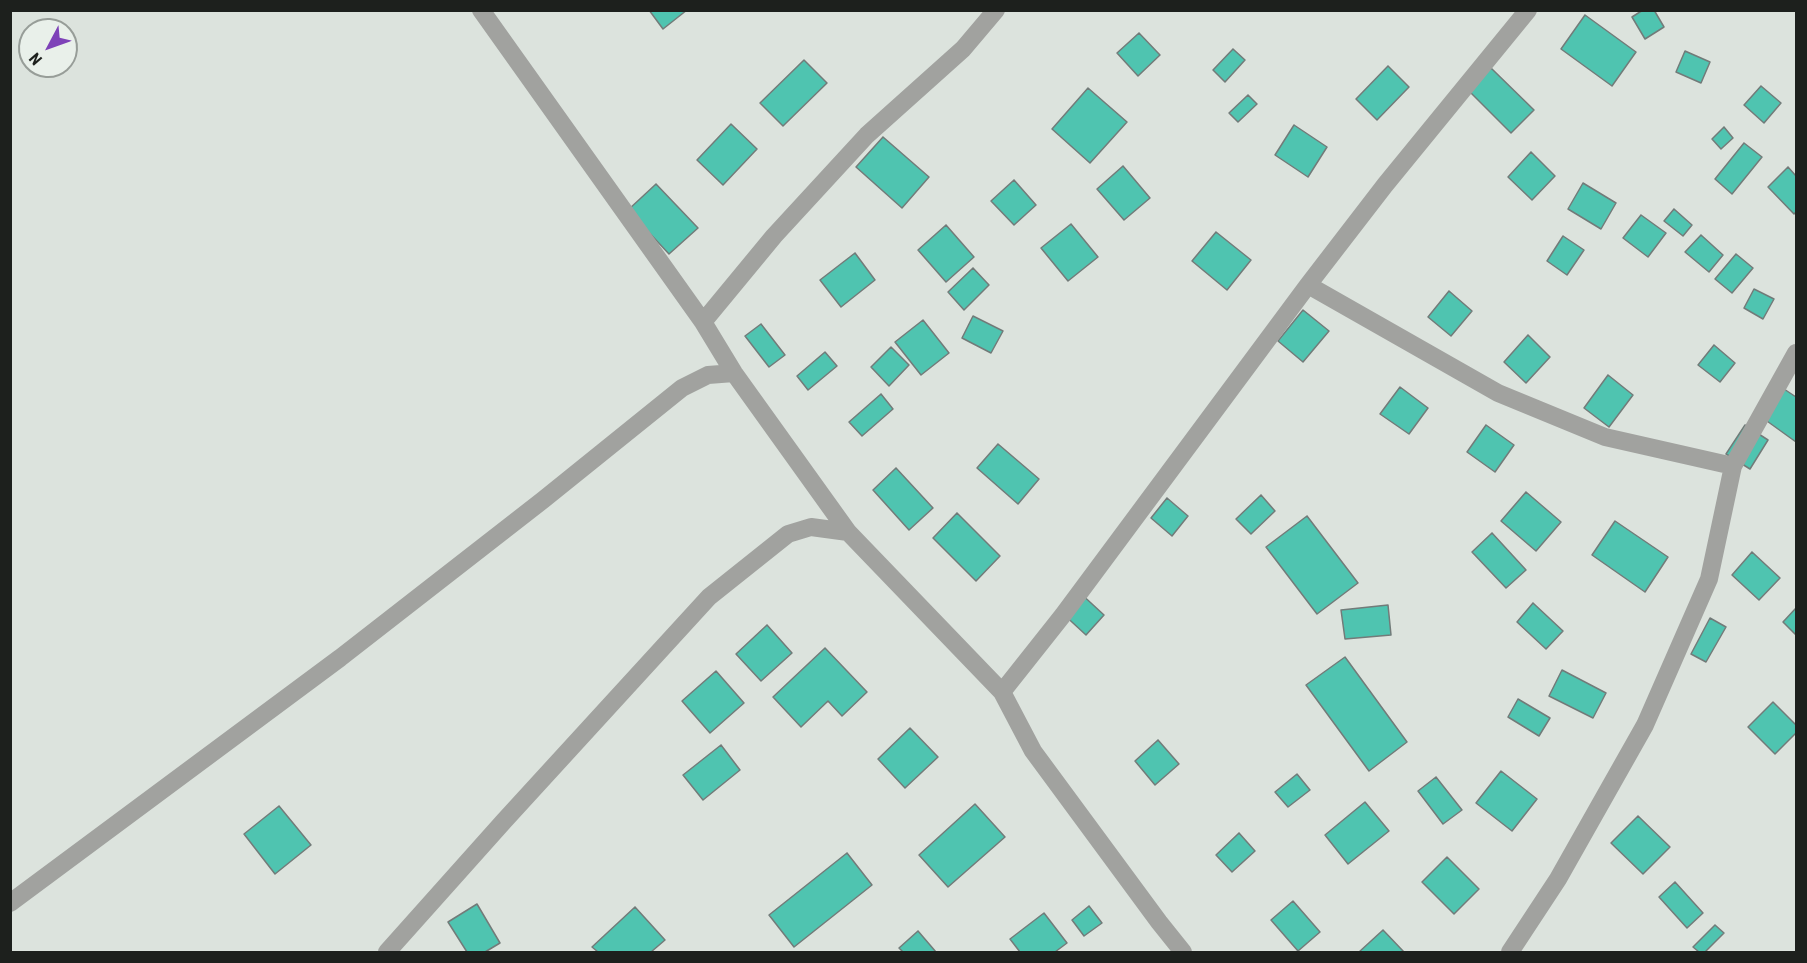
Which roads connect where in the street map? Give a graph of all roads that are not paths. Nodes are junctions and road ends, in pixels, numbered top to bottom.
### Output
1 (481, 10) edge
2 (996, 10) edge
3 (1528, 10) edge
4 (1308, 285) junction
5 (703, 322) junction
6 (1797, 353) edge
7 (734, 373) junction
8 (1733, 466) junction
9 (848, 532) junction
10 (1002, 692) junction
11 (10, 903) edge
12 (387, 952) edge
13 (1183, 952) edge
14 (1510, 952) edge

1 - 5 street
2 - 5 street
3 - 4 street
4 - 8 street
4 - 10 street
5 - 7 street
6 - 8 street
7 - 9 street
7 - 11 street
8 - 14 street
9 - 10 street
9 - 12 street
10 - 13 street

